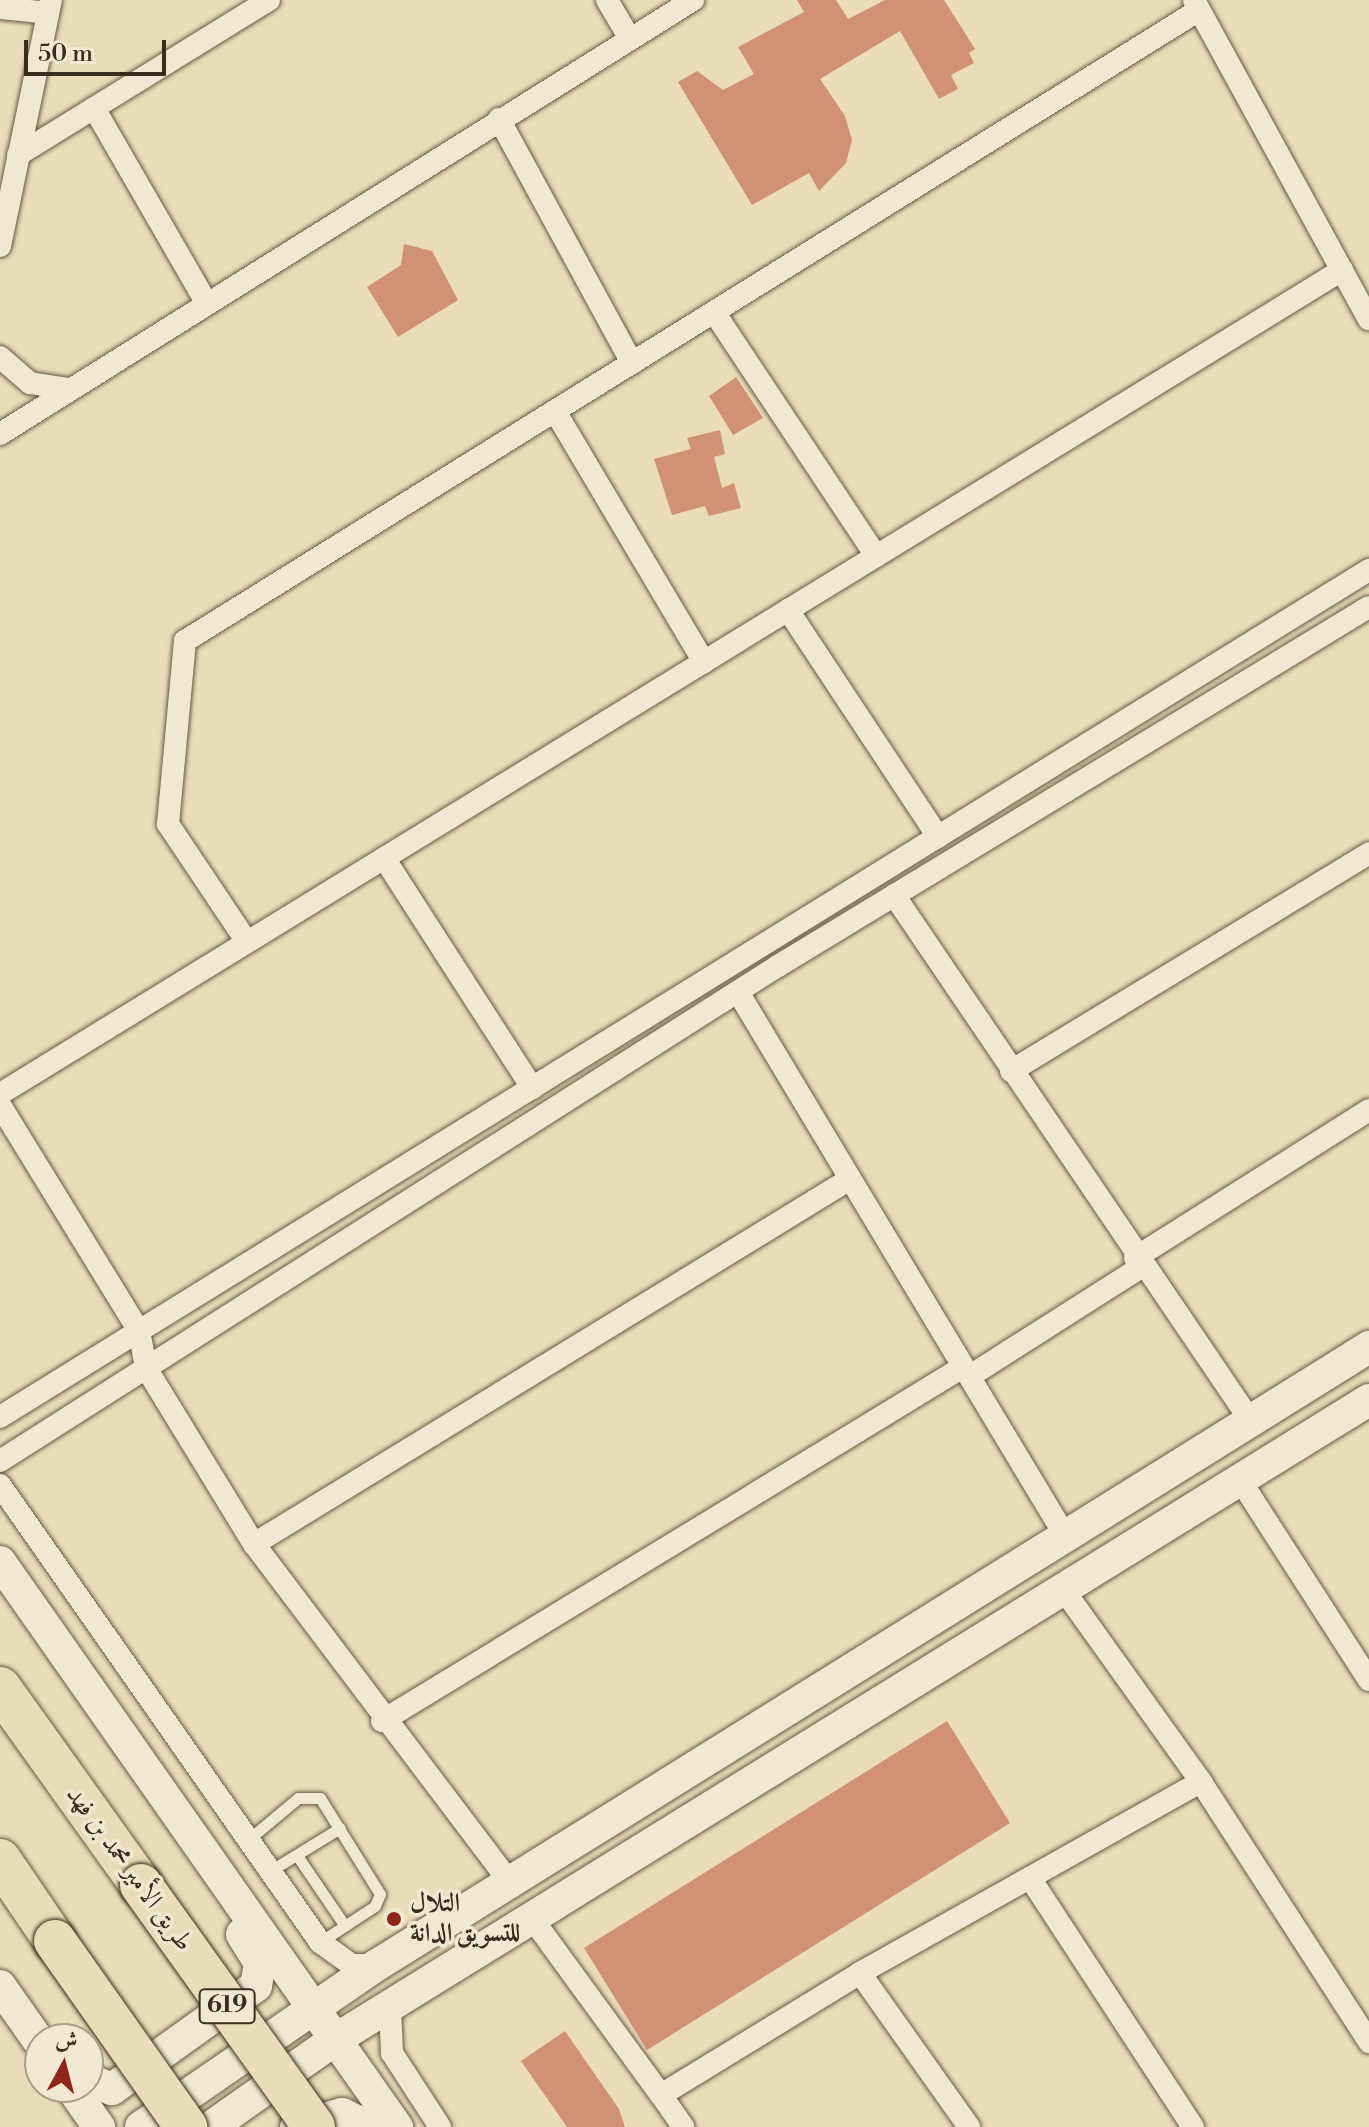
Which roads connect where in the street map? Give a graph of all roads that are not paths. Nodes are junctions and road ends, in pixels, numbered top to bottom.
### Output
1 (269, 0) edge
2 (607, 0) edge
3 (693, 0) edge
4 (1196, 5) edge
5 (49, 7) edge
6 (0, 8) edge
7 (630, 39) junction
8 (94, 108) junction
9 (499, 119) junction
10 (18, 155) junction
11 (0, 246) edge
12 (1342, 270) junction
13 (206, 302) junction
14 (714, 312) junction
15 (1369, 319) edge
16 (0, 357) edge
17 (632, 363) junction
18 (66, 389) junction
19 (555, 411) junction
20 (0, 434) edge
21 (876, 556) junction
22 (1369, 570) edge
23 (1369, 607) edge
24 (788, 610) junction
25 (704, 662) junction
26 (938, 837) junction
27 (1369, 853) edge
28 (384, 858) junction
29 (894, 895) junction
30 (247, 942) junction
31 (738, 992) junction
32 (1011, 1071) junction
33 (532, 1088) junction
34 (0, 1094) edge
35 (0, 1105) edge
36 (1369, 1110) edge
37 (850, 1179) junction
38 (1138, 1262) junction
39 (139, 1331) junction
40 (1369, 1347) edge
41 (146, 1368) junction
42 (967, 1371) junction
43 (1369, 1400) edge
44 (0, 1417) edge
45 (1250, 1420) junction
46 (0, 1461) edge
47 (1240, 1480) junction
48 (0, 1485) edge
49 (1067, 1539) junction
50 (254, 1544) junction
51 (0, 1562) edge
52 (1063, 1589) junction
53 (1363, 1657) edge
54 (1369, 1680) edge
55 (0, 1688) edge
56 (382, 1721) junction
57 (1201, 1782) junction
58 (340, 1828) junction
59 (249, 1839) junction
60 (207, 1856) junction
61 (298, 1857) junction
62 (0, 1860) edge
63 (270, 1871) junction
64 (1030, 1878) junction
65 (513, 1886) junction
66 (534, 1921) junction
67 (345, 1926) junction
68 (320, 1942) junction
69 (377, 1965) junction
70 (860, 1973) junction
71 (6, 1994) edge
72 (390, 2006) junction
73 (312, 2010) junction
74 (26, 2023) edge
75 (47, 2023) edge
76 (333, 2041) junction
77 (1369, 2042) edge
78 (104, 2086) edge
79 (661, 2095) junction
80 (82, 2103) edge
81 (99, 2127) edge
82 (141, 2127) edge
83 (186, 2127) edge
84 (211, 2127) edge
85 (296, 2127) edge
86 (314, 2127) edge
87 (369, 2127) edge
88 (397, 2127) edge
89 (440, 2127) edge
90 (683, 2127) edge
91 (969, 2127) edge
92 (1193, 2127) edge

1 - 8 street
2 - 7 street
3 - 7 street
4 - 12 street
4 - 14 street
5 - 6 street
5 - 10 street
7 - 9 street
8 - 10 street
8 - 13 street
9 - 13 street
9 - 17 street
10 - 11 street
12 - 15 street
12 - 21 street
13 - 18 street
14 - 17 street
14 - 21 street
16 - 18 street
17 - 19 street
18 - 20 street
19 - 25 street
19 - 30 street
21 - 24 street
22 - 26 street
23 - 29 street
24 - 25 street
24 - 26 street
25 - 28 street
26 - 33 street
27 - 32 street
28 - 30 street
28 - 33 street
29 - 31 street
29 - 32 street
30 - 34 street
31 - 37 street
31 - 41 street
32 - 38 street
33 - 39 street
35 - 39 street
36 - 38 street
37 - 42 street
37 - 50 street
38 - 42 street
38 - 45 street
39 - 41 street
39 - 44 street
40 - 45 street
41 - 46 street
41 - 50 street
42 - 49 street
42 - 56 street
43 - 47 street
45 - 49 street
47 - 52 street
47 - 53 street
48 - 59 street
49 - 65 street
50 - 56 street
51 - 60 street
52 - 57 street
52 - 66 street
53 - 54 street
55 - 86 highway, طريق الأمير محمد بن فهد / 619, bridge
56 - 65 street
57 - 64 street
57 - 77 street
58 - 59 lane
58 - 61 lane
58 - 67 lane
59 - 63 street
60 - 73 street
60 - 78 street
61 - 63 lane
61 - 67 lane
62 - 83 highway, bridge
63 - 68 street
64 - 70 street
64 - 92 street
65 - 69 street
66 - 72 street
66 - 79 street
67 - 68 lane
68 - 69 street
69 - 73 street
70 - 79 street
70 - 91 street
71 - 74 street
71 - 75 street
72 - 76 street
72 - 89 street
73 - 76 street
73 - 82 street
76 - 84 street
76 - 88 street
79 - 90 street
80 - 81 street
85 - 87 street

